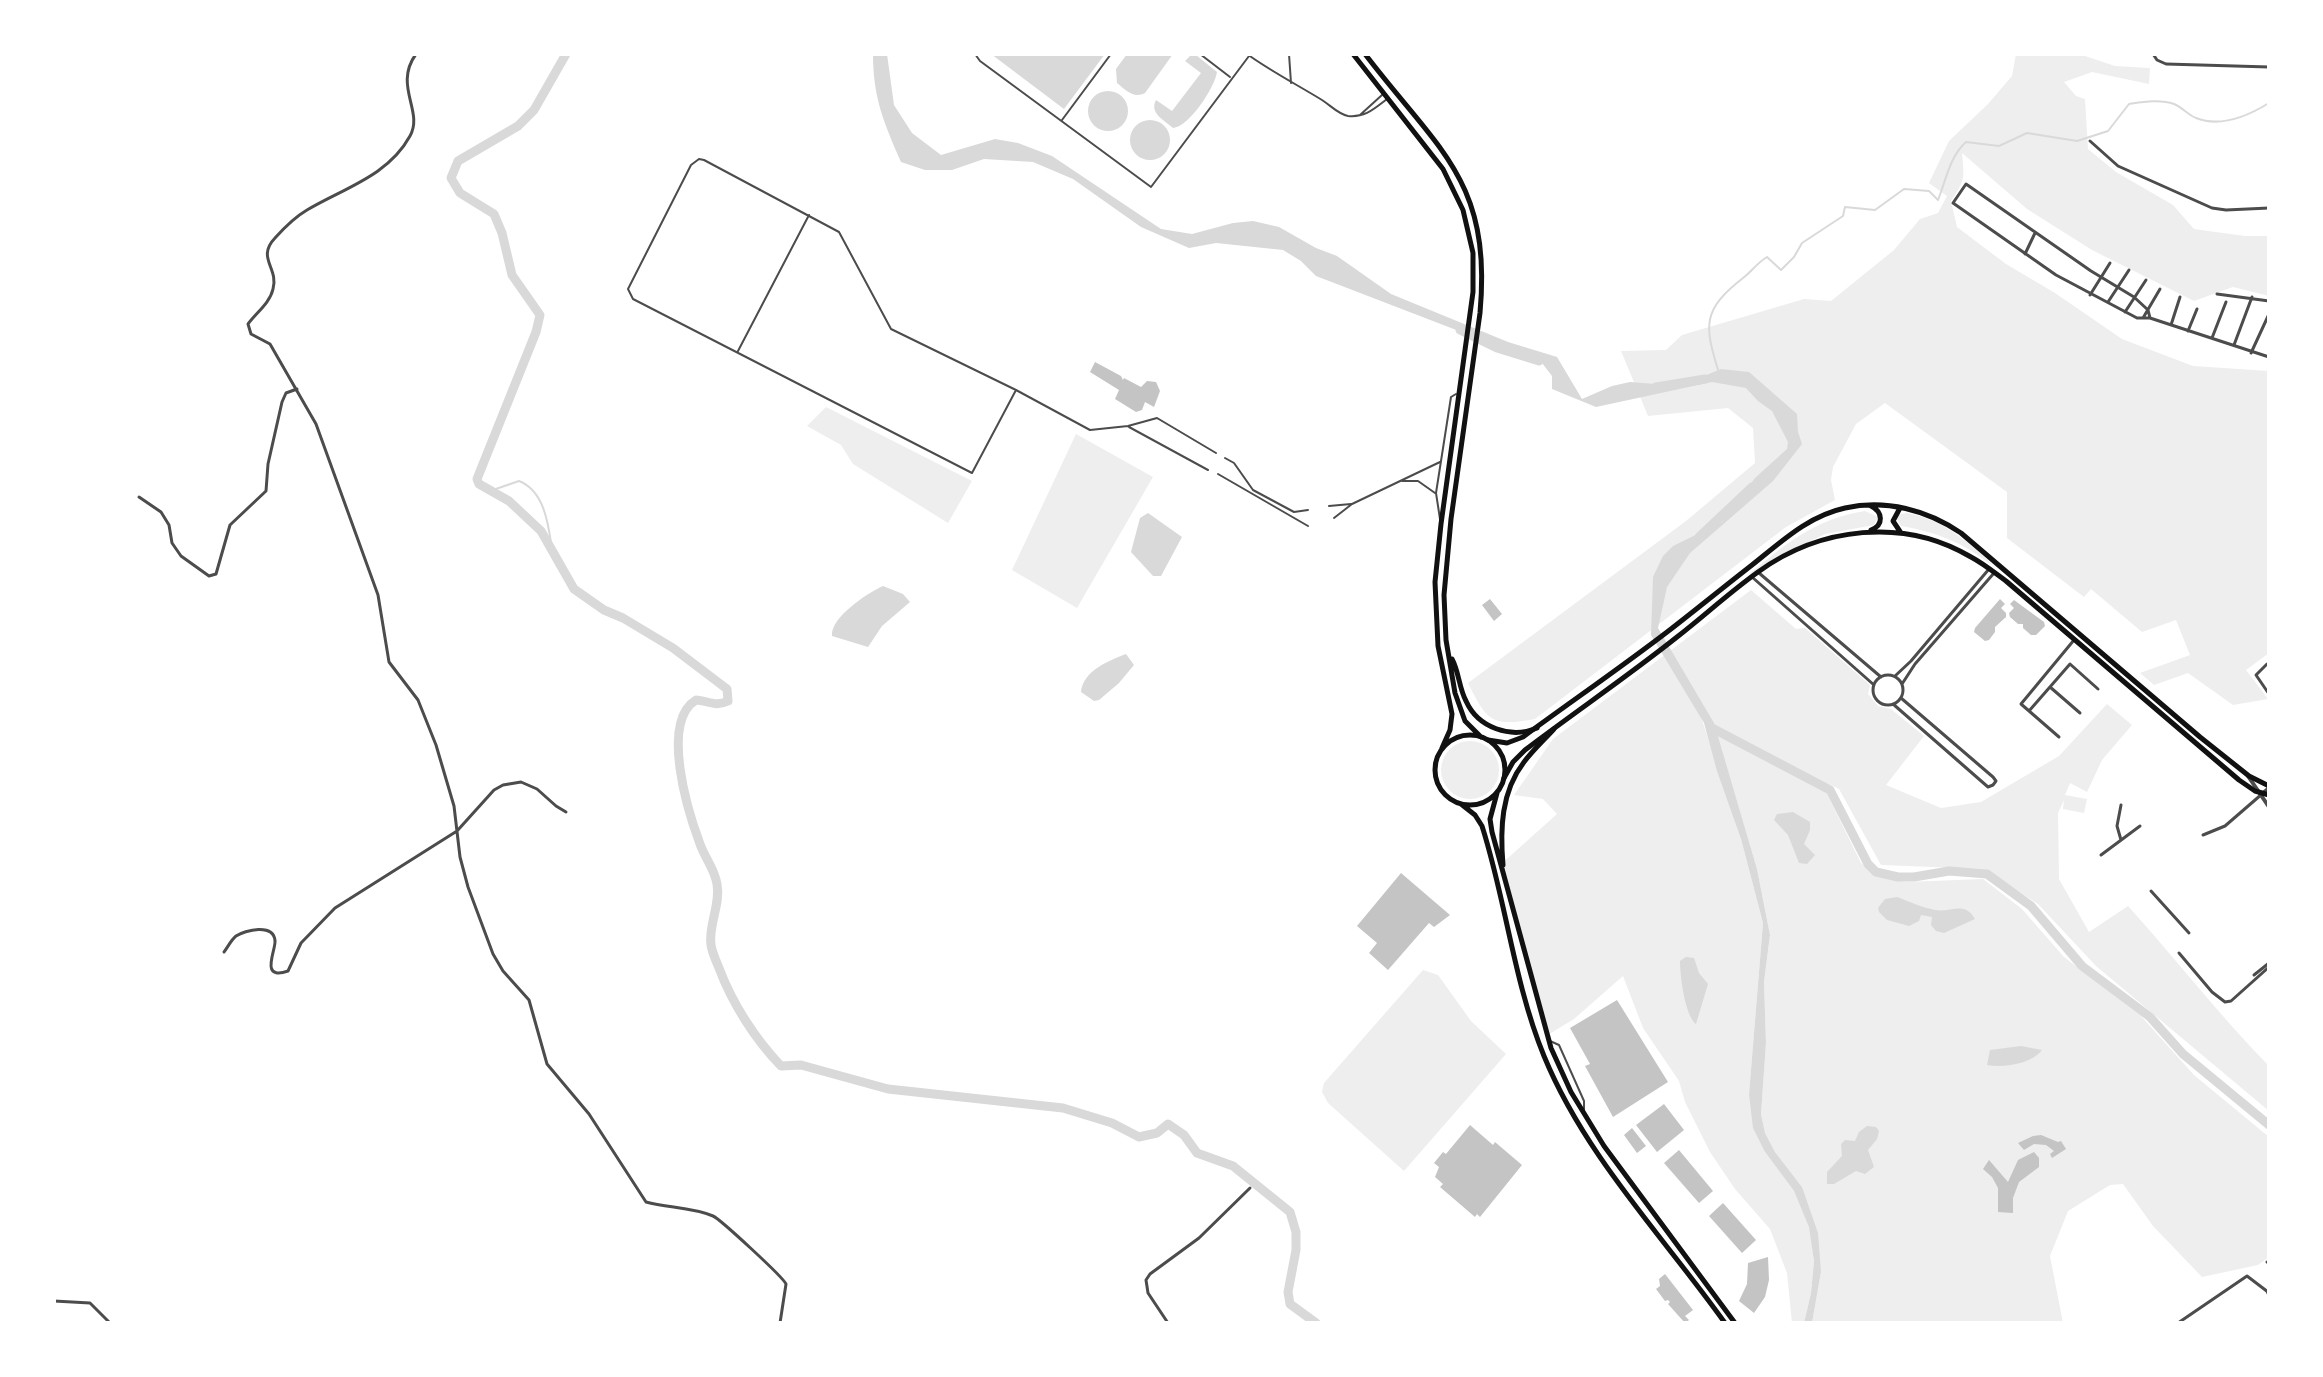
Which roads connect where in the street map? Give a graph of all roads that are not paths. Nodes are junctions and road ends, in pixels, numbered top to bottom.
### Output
1 (416, 54) edge
2 (975, 54) edge
3 (1111, 54) edge
4 (1200, 54) edge
5 (1289, 54) edge
6 (1353, 54) edge
7 (1365, 54) edge
8 (2153, 54) edge
9 (1248, 55) edge
10 (2269, 67) edge
11 (1231, 78) junction
12 (1291, 84) junction
13 (1385, 96) junction
14 (1061, 121) junction
15 (2090, 141) dead end
16 (2269, 208) edge
17 (809, 214) junction
18 (2035, 233) junction
19 (2025, 254) junction
20 (2110, 263) dead end
21 (2129, 270) dead end
22 (2102, 278) junction
23 (2146, 280) dead end
24 (2118, 287) junction
25 (2160, 289) dead end
26 (2217, 294) dead end
27 (2090, 295) junction
28 (2134, 297) junction
29 (2180, 297) dead end
30 (2252, 297) junction
31 (2269, 301) edge
32 (2108, 302) junction
33 (2226, 302) dead end
34 (2197, 309) dead end
35 (2148, 310) junction
36 (2125, 312) junction
37 (2269, 314) edge
38 (2143, 318) junction
39 (2150, 318) junction
40 (2171, 325) junction
41 (2188, 331) junction
42 (2212, 338) junction
43 (2234, 345) junction
44 (737, 352) junction
45 (2251, 353) junction
46 (2269, 357) edge
47 (297, 389) junction
48 (1016, 390) junction
49 (1460, 390) junction
50 (1128, 426) junction
51 (1216, 453) dead end
52 (1225, 458) dead end
53 (1441, 461) junction
54 (1208, 470) dead end
55 (1218, 474) dead end
56 (1401, 481) junction
57 (1436, 493) junction
58 (139, 497) dead end
59 (1352, 504) junction
60 (1867, 505) junction
61 (1329, 506) dead end
62 (1900, 507) junction
63 (1308, 510) dead end
64 (1334, 518) dead end
65 (1441, 524) junction
66 (1308, 526) dead end
67 (1870, 531) junction
68 (1903, 534) junction
69 (1992, 571) junction
70 (1758, 572) junction
71 (1752, 577) junction
72 (2075, 639) junction
73 (1449, 654) junction
74 (2267, 664) dead end
75 (1895, 676) junction
76 (1881, 677) junction
77 (1902, 684) junction
78 (1874, 685) junction
79 (2050, 687) junction
80 (2098, 689) dead end
81 (2269, 694) edge
82 (1901, 698) junction
83 (1893, 704) junction
84 (2029, 711) junction
85 (2080, 713) dead end
86 (1537, 728) junction
87 (1554, 729) junction
88 (2059, 737) dead end
89 (1485, 738) junction
90 (1442, 748) junction
91 (2244, 772) junction
92 (1504, 778) junction
93 (2269, 787) edge
94 (1497, 793) junction
95 (2266, 794) edge
96 (1461, 804) junction
97 (2121, 805) dead end
98 (2269, 807) edge
99 (566, 812) dead end
100 (2140, 826) dead end
101 (457, 831) junction
102 (2203, 835) dead end
103 (2121, 840) junction
104 (2101, 855) dead end
105 (1505, 882) junction
106 (2151, 891) dead end
107 (2189, 933) dead end
108 (224, 952) dead end
109 (2179, 953) dead end
110 (2269, 965) edge
111 (1250, 1188) dead end
112 (2269, 1293) edge
113 (54, 1301) edge
114 (2184, 1321) edge
115 (110, 1323) edge
116 (780, 1323) edge
117 (1168, 1323) edge
118 (1725, 1323) edge
119 (1735, 1323) edge
120 (2178, 1323) edge

1 - 47 street
2 - 14 lane
3 - 14 lane
4 - 11 lane
5 - 12 lane
6 - 13 main road
7 - 73 main road
8 - 10 street
9 - 11 lane
9 - 12 lane
11 - 14 lane
12 - 13 lane
13 - 49 main road
15 - 16 street
17 - 44 lane
17 - 44 lane
17 - 48 lane
18 - 19 street
18 - 19 street
18 - 22 street
19 - 27 street
20 - 22 street
21 - 24 street
22 - 24 street
22 - 27 street
23 - 28 street
24 - 28 street
24 - 32 street
25 - 35 street
26 - 30 street
27 - 32 street
28 - 35 street
28 - 36 street
29 - 40 street
30 - 31 street
30 - 43 street
32 - 36 street
33 - 42 street
34 - 41 street
35 - 38 street
35 - 39 street
36 - 38 street
37 - 45 street
38 - 39 street
39 - 40 street
40 - 41 street
41 - 42 street
42 - 43 street
43 - 45 street
44 - 48 lane
45 - 46 street
47 - 58 street
47 - 101 street
48 - 50 lane
49 - 53 lane
49 - 65 main road
50 - 51 lane
50 - 54 lane
52 - 63 lane
53 - 56 lane
53 - 57 lane
55 - 66 lane
56 - 57 lane
56 - 59 lane
57 - 65 lane
59 - 61 lane
59 - 64 lane
60 - 62 main road
60 - 67 main road
60 - 86 main road
62 - 68 main road
62 - 91 main road
65 - 90 main road
67 - 68 main road
67 - 70 main road
68 - 69 main road
69 - 72 main road
69 - 75 street
69 - 77 street
70 - 71 main road
70 - 76 street
71 - 78 street
71 - 87 main road
72 - 84 street
72 - 95 main road
73 - 86 main road
73 - 89 main road
74 - 81 street
75 - 76 street
75 - 77 street
76 - 78 street
77 - 82 street
78 - 83 street
79 - 80 street
79 - 84 street
79 - 85 street
82 - 83 street
82 - 83 street
84 - 88 street
86 - 89 main road
87 - 92 main road
87 - 105 main road
89 - 90 main road
89 - 92 main road
90 - 96 main road
91 - 93 main road
91 - 95 street
92 - 94 main road
93 - 95 street
94 - 96 main road
94 - 105 main road
95 - 98 street
95 - 102 street
96 - 118 main road
97 - 103 street
99 - 101 street
100 - 103 street
101 - 108 street
101 - 116 street
103 - 104 street
105 - 119 main road
106 - 107 street
109 - 110 street
111 - 117 street
112 - 114 street
113 - 115 street
114 - 120 street

